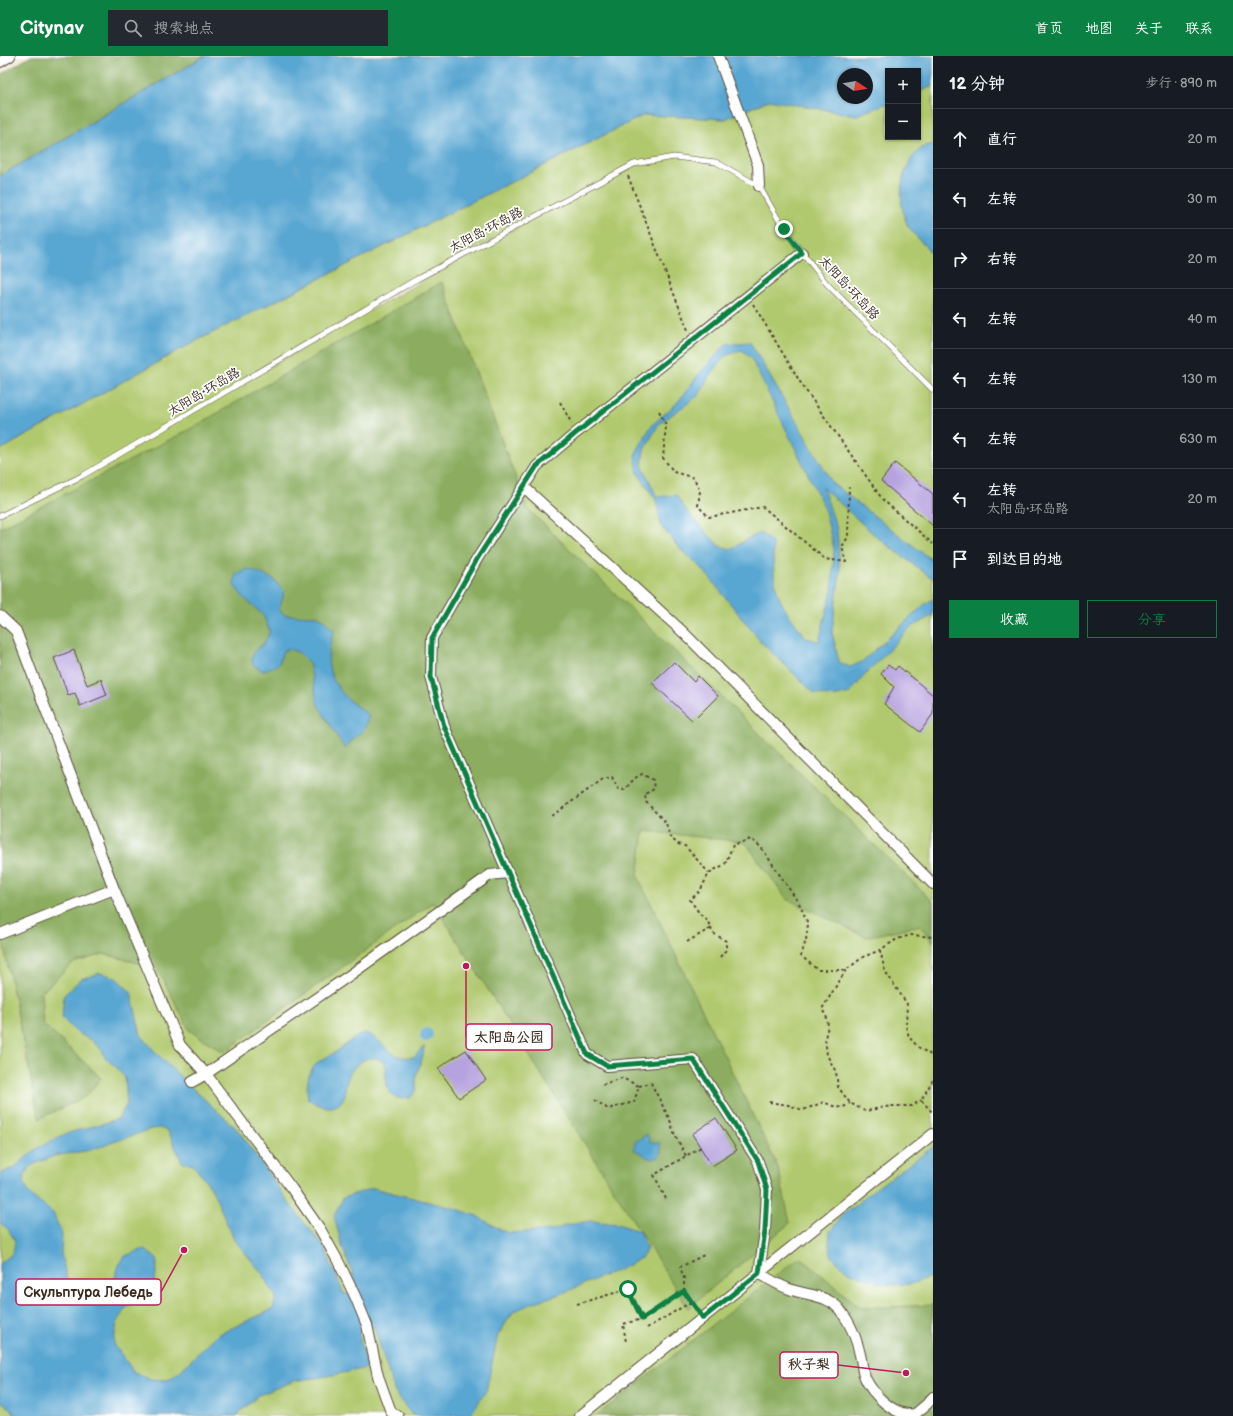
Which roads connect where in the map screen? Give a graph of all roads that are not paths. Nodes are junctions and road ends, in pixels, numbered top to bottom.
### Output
1 (10, 56) edge
2 (718, 56) edge
3 (0, 62) edge
4 (759, 186) junction
5 (802, 253) junction
6 (933, 390) edge
7 (524, 487) junction
8 (0, 516) edge
9 (0, 616) edge
10 (508, 873) junction
11 (933, 884) edge
12 (114, 889) junction
13 (0, 934) edge
14 (206, 1074) junction
15 (192, 1082) dead end
16 (933, 1134) edge
17 (759, 1273) junction
18 (933, 1397) edge
19 (398, 1416) edge
20 (580, 1416) edge

1 - 3 street
2 - 4 street
4 - 5 lane, 太阳岛•环岛路
4 - 8 lane, 太阳岛•环岛路
5 - 6 lane, 太阳岛•环岛路
5 - 7 street
7 - 10 street
7 - 11 street
9 - 12 street
10 - 14 street
10 - 17 street
12 - 13 street
12 - 14 street
14 - 15 street
14 - 19 street
16 - 17 street
17 - 18 street
17 - 20 street

